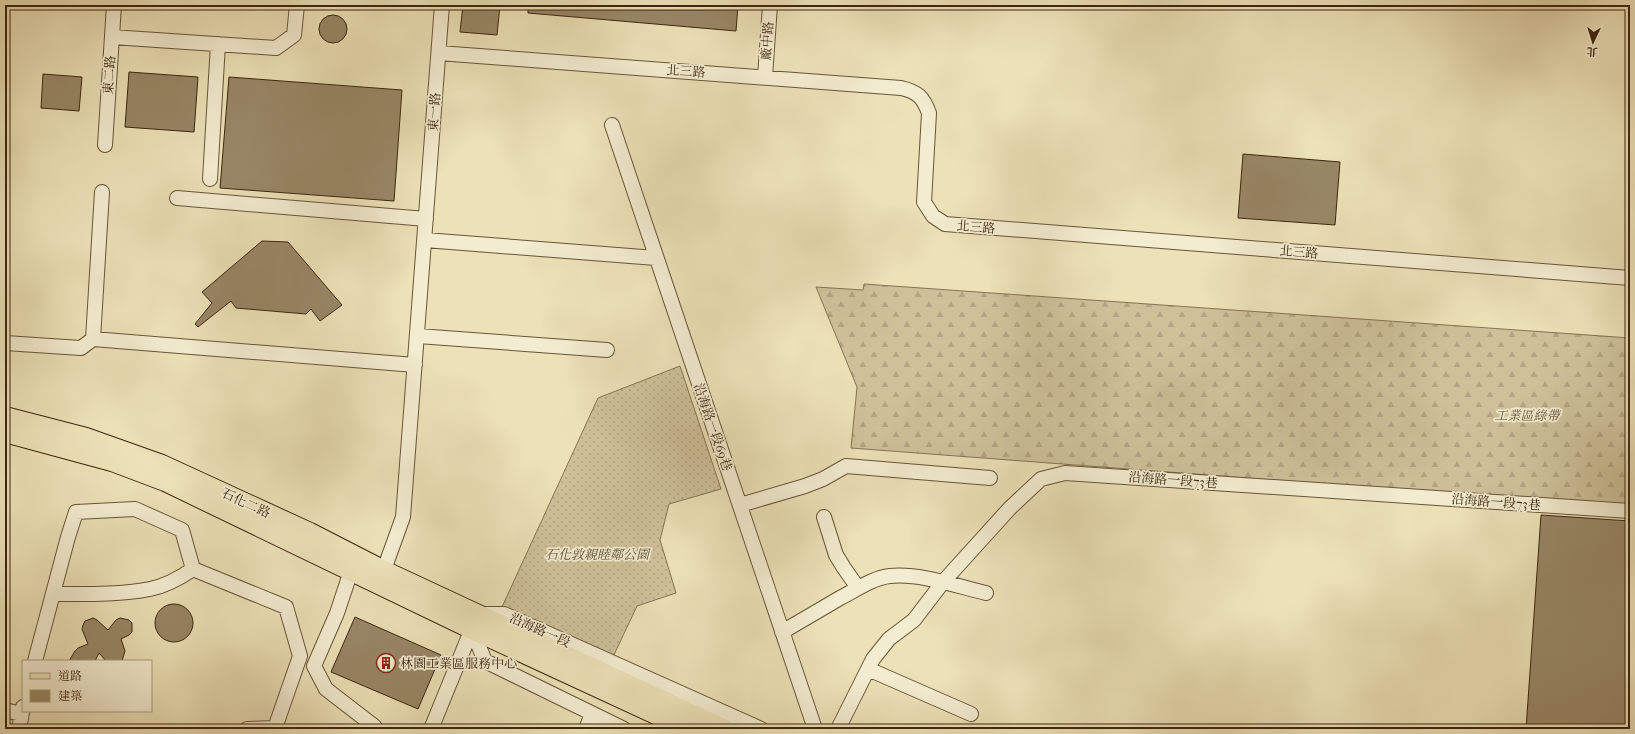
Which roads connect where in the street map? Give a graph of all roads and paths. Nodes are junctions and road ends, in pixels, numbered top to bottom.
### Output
1 (114, 5) edge
2 (297, 5) edge
3 (442, 5) edge
4 (770, 5) edge
5 (112, 37) junction
6 (218, 44) junction
7 (439, 52) junction
8 (765, 77) junction
9 (612, 125) dead end
10 (104, 145) dead end
11 (210, 179) dead end
12 (102, 192) dead end
13 (177, 198) dead end
14 (426, 219) junction
15 (425, 240) junction
16 (656, 258) junction
17 (1630, 278) edge
18 (418, 336) junction
19 (93, 339) junction
20 (5, 343) edge
21 (607, 350) dead end
22 (415, 366) junction
23 (5, 416) edge
24 (5, 433) edge
25 (990, 478) dead end
26 (740, 505) junction
27 (1630, 511) edge
28 (824, 517) dead end
29 (353, 563) junction
30 (192, 570) junction
31 (381, 577) junction
32 (944, 582) junction
33 (858, 588) junction
34 (986, 593) dead end
35 (53, 594) junction
36 (475, 622) junction
37 (782, 632) junction
38 (300, 656) junction
39 (35, 660) edge
40 (314, 666) junction
41 (868, 668) junction
42 (5, 710) edge
43 (22, 710) edge
44 (592, 714) junction
45 (972, 714) dead end
46 (19, 729) edge
47 (247, 729) edge
48 (376, 729) edge
49 (431, 729) edge
50 (586, 729) edge
51 (624, 729) edge
52 (686, 729) edge
53 (725, 729) edge
54 (761, 729) edge
55 (815, 729) edge
56 (838, 729) edge

1 - 5 street, 東二路
2 - 6 street
3 - 7 street, 東一路
4 - 8 street, 廠中路
5 - 6 street
5 - 10 street, 東二路
6 - 11 street
7 - 8 street, 北三路
7 - 14 street, 東一路
8 - 17 street, 北三路
9 - 16 street, 沿海路一段69巷
12 - 19 street
13 - 14 street
14 - 15 street, 東一路
15 - 16 street
15 - 18 street, 東一路
16 - 26 street, 沿海路一段69巷
18 - 21 street
18 - 22 street, 東一路
19 - 20 street
19 - 22 street
22 - 31 street, 東一路
23 - 29 main road, 石化二路
24 - 29 main road, 石化二路
25 - 26 street
26 - 37 street, 沿海路一段69巷
27 - 32 street, 沿海路一段73巷
28 - 33 street
29 - 31 main road, 石化二路
29 - 40 street
30 - 35 street
30 - 35 street
30 - 38 street
31 - 36 main road, 石化二路
32 - 33 street
32 - 34 street
32 - 41 street, 沿海路一段73巷
33 - 37 street
35 - 39 street
36 - 44 street
36 - 49 street
36 - 52 main road
36 - 53 main road, 沿海路一段
36 - 54 street, 沿海路一段
37 - 55 street, 沿海路一段69巷
38 - 40 street
38 - 47 street
40 - 48 street
41 - 45 street
41 - 56 street, 沿海路一段73巷
42 - 43 street
43 - 46 street
44 - 50 street
44 - 51 street

